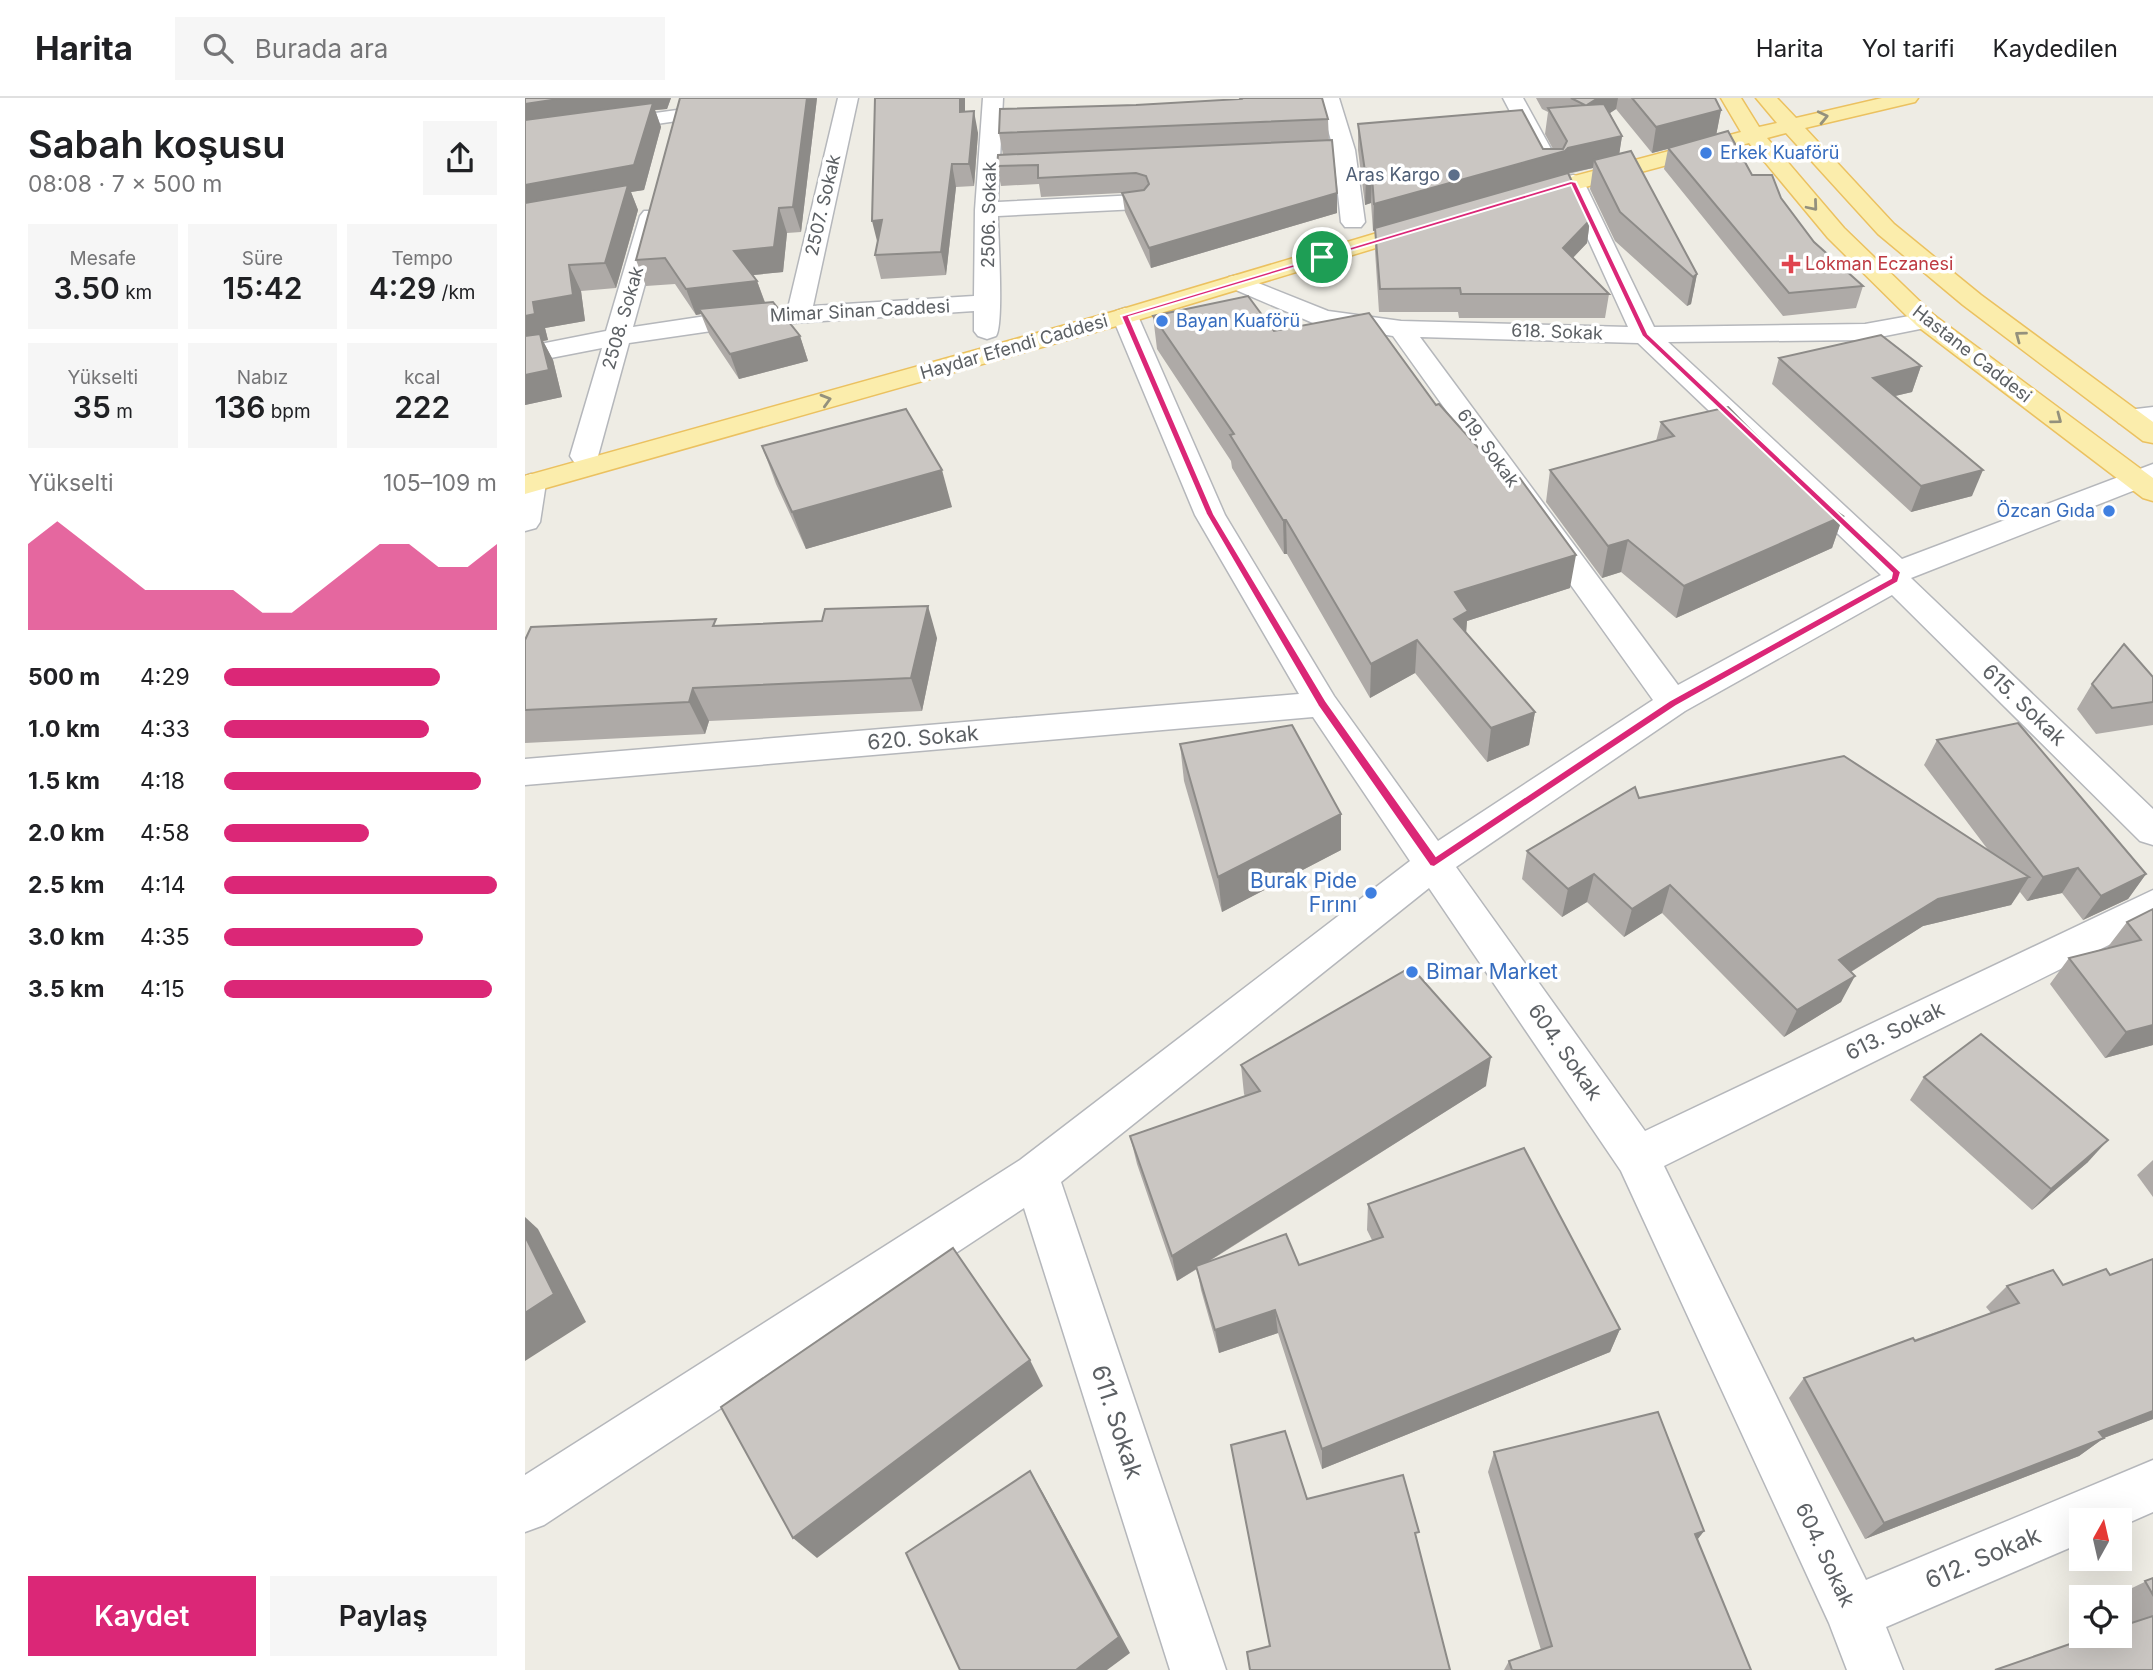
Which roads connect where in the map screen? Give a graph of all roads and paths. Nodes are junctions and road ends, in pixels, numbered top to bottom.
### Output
1 (848, 98) edge
2 (993, 98) edge
3 (1329, 98) edge
4 (1513, 98) edge
5 (1810, 98) edge
6 (1908, 98) edge
7 (1769, 102) edge
8 (680, 107) edge
9 (1741, 116) edge
10 (1791, 125) junction
11 (525, 137) edge
12 (671, 143) edge
13 (1344, 150) junction
14 (1262, 153) edge
15 (1071, 162) edge
16 (989, 166) junction
17 (1550, 169) junction
18 (1573, 182) junction
19 (1432, 201) edge
20 (631, 202) dead end
21 (1138, 202) edge
22 (986, 210) junction
23 (1452, 218) edge
24 (1353, 222) junction
25 (1886, 229) junction
26 (1327, 230) dead end
27 (1836, 233) junction
28 (1238, 282) junction
29 (988, 303) junction
30 (799, 313) junction
31 (1039, 316) dead end
32 (1125, 316) junction
33 (1926, 321) junction
34 (1401, 329) junction
35 (987, 331) junction
36 (1645, 335) junction
37 (617, 337) junction
38 (525, 355) edge
39 (2141, 416) edge
40 (2153, 435) edge
41 (584, 456) junction
42 (527, 481) edge
43 (2148, 482) edge
44 (525, 522) edge
45 (1896, 576) junction
46 (1673, 703) junction
47 (1322, 704) junction
48 (525, 772) edge
49 (2153, 831) edge
50 (1434, 863) junction
51 (2153, 905) edge
52 (1637, 1157) junction
53 (1036, 1175) junction
54 (2153, 1486) edge
55 (525, 1506) edge
56 (1853, 1613) junction
57 (1198, 1670) edge
58 (1875, 1670) edge

1 - 30 street, 2507. Sokak
2 - 16 street, 2506. Sokak
3 - 13 street
4 - 17 street
5 - 7 main road
10 -> 6 main road
7 - 9 main road
7 - 10 main road
8 - 11 street
8 - 12 street
9 - 10 main road
9 - 17 main road
9 - 18 main road
9 -> 27 main road, Hastane Caddesi
10 - 25 main road
13 - 14 street
13 - 24 street
15 - 16 street
16 - 22 street, 2506. Sokak
17 - 18 main road
18 - 36 street
19 - 24 main road
20 - 37 street, 2508. Sokak
21 - 22 street
22 - 29 street, 2506. Sokak
23 - 28 main road, Haydar Efendi Caddesi
24 - 26 main road
25 - 27 main road
39 -> 25 main road
27 - 33 main road, Hastane Caddesi
28 - 32 main road, Haydar Efendi Caddesi
28 - 34 street, 618. Sokak
29 - 30 street, Mimar Sinan Caddesi
29 - 35 street, 2506. Sokak
30 - 37 street, Mimar Sinan Caddesi
31 - 35 main road, Haydar Efendi Caddesi
42 -> 32 main road, Haydar Efendi Caddesi
32 - 47 street, 604. Sokak
33 - 36 street, 618. Sokak
33 -> 43 main road, Hastane Caddesi
34 - 36 street, 618. Sokak
34 - 46 street, 619. Sokak
35 - 41 main road, Haydar Efendi Caddesi
36 - 45 street, 615. Sokak
37 - 38 street, Mimar Sinan Caddesi
37 - 41 street, 2508. Sokak
39 - 40 main road
41 - 42 main road, Haydar Efendi Caddesi
42 - 44 street
43 - 45 street
45 - 46 street
45 - 49 street, 615. Sokak
46 - 50 street
47 - 48 street, 620. Sokak
47 - 50 street, 604. Sokak
50 - 52 street, 604. Sokak
50 - 53 street
51 - 52 street, 613. Sokak
52 - 56 street, 604. Sokak
53 - 55 street
53 - 57 street, 611. Sokak
54 - 56 street, 612. Sokak
56 - 58 street, 604. Sokak

